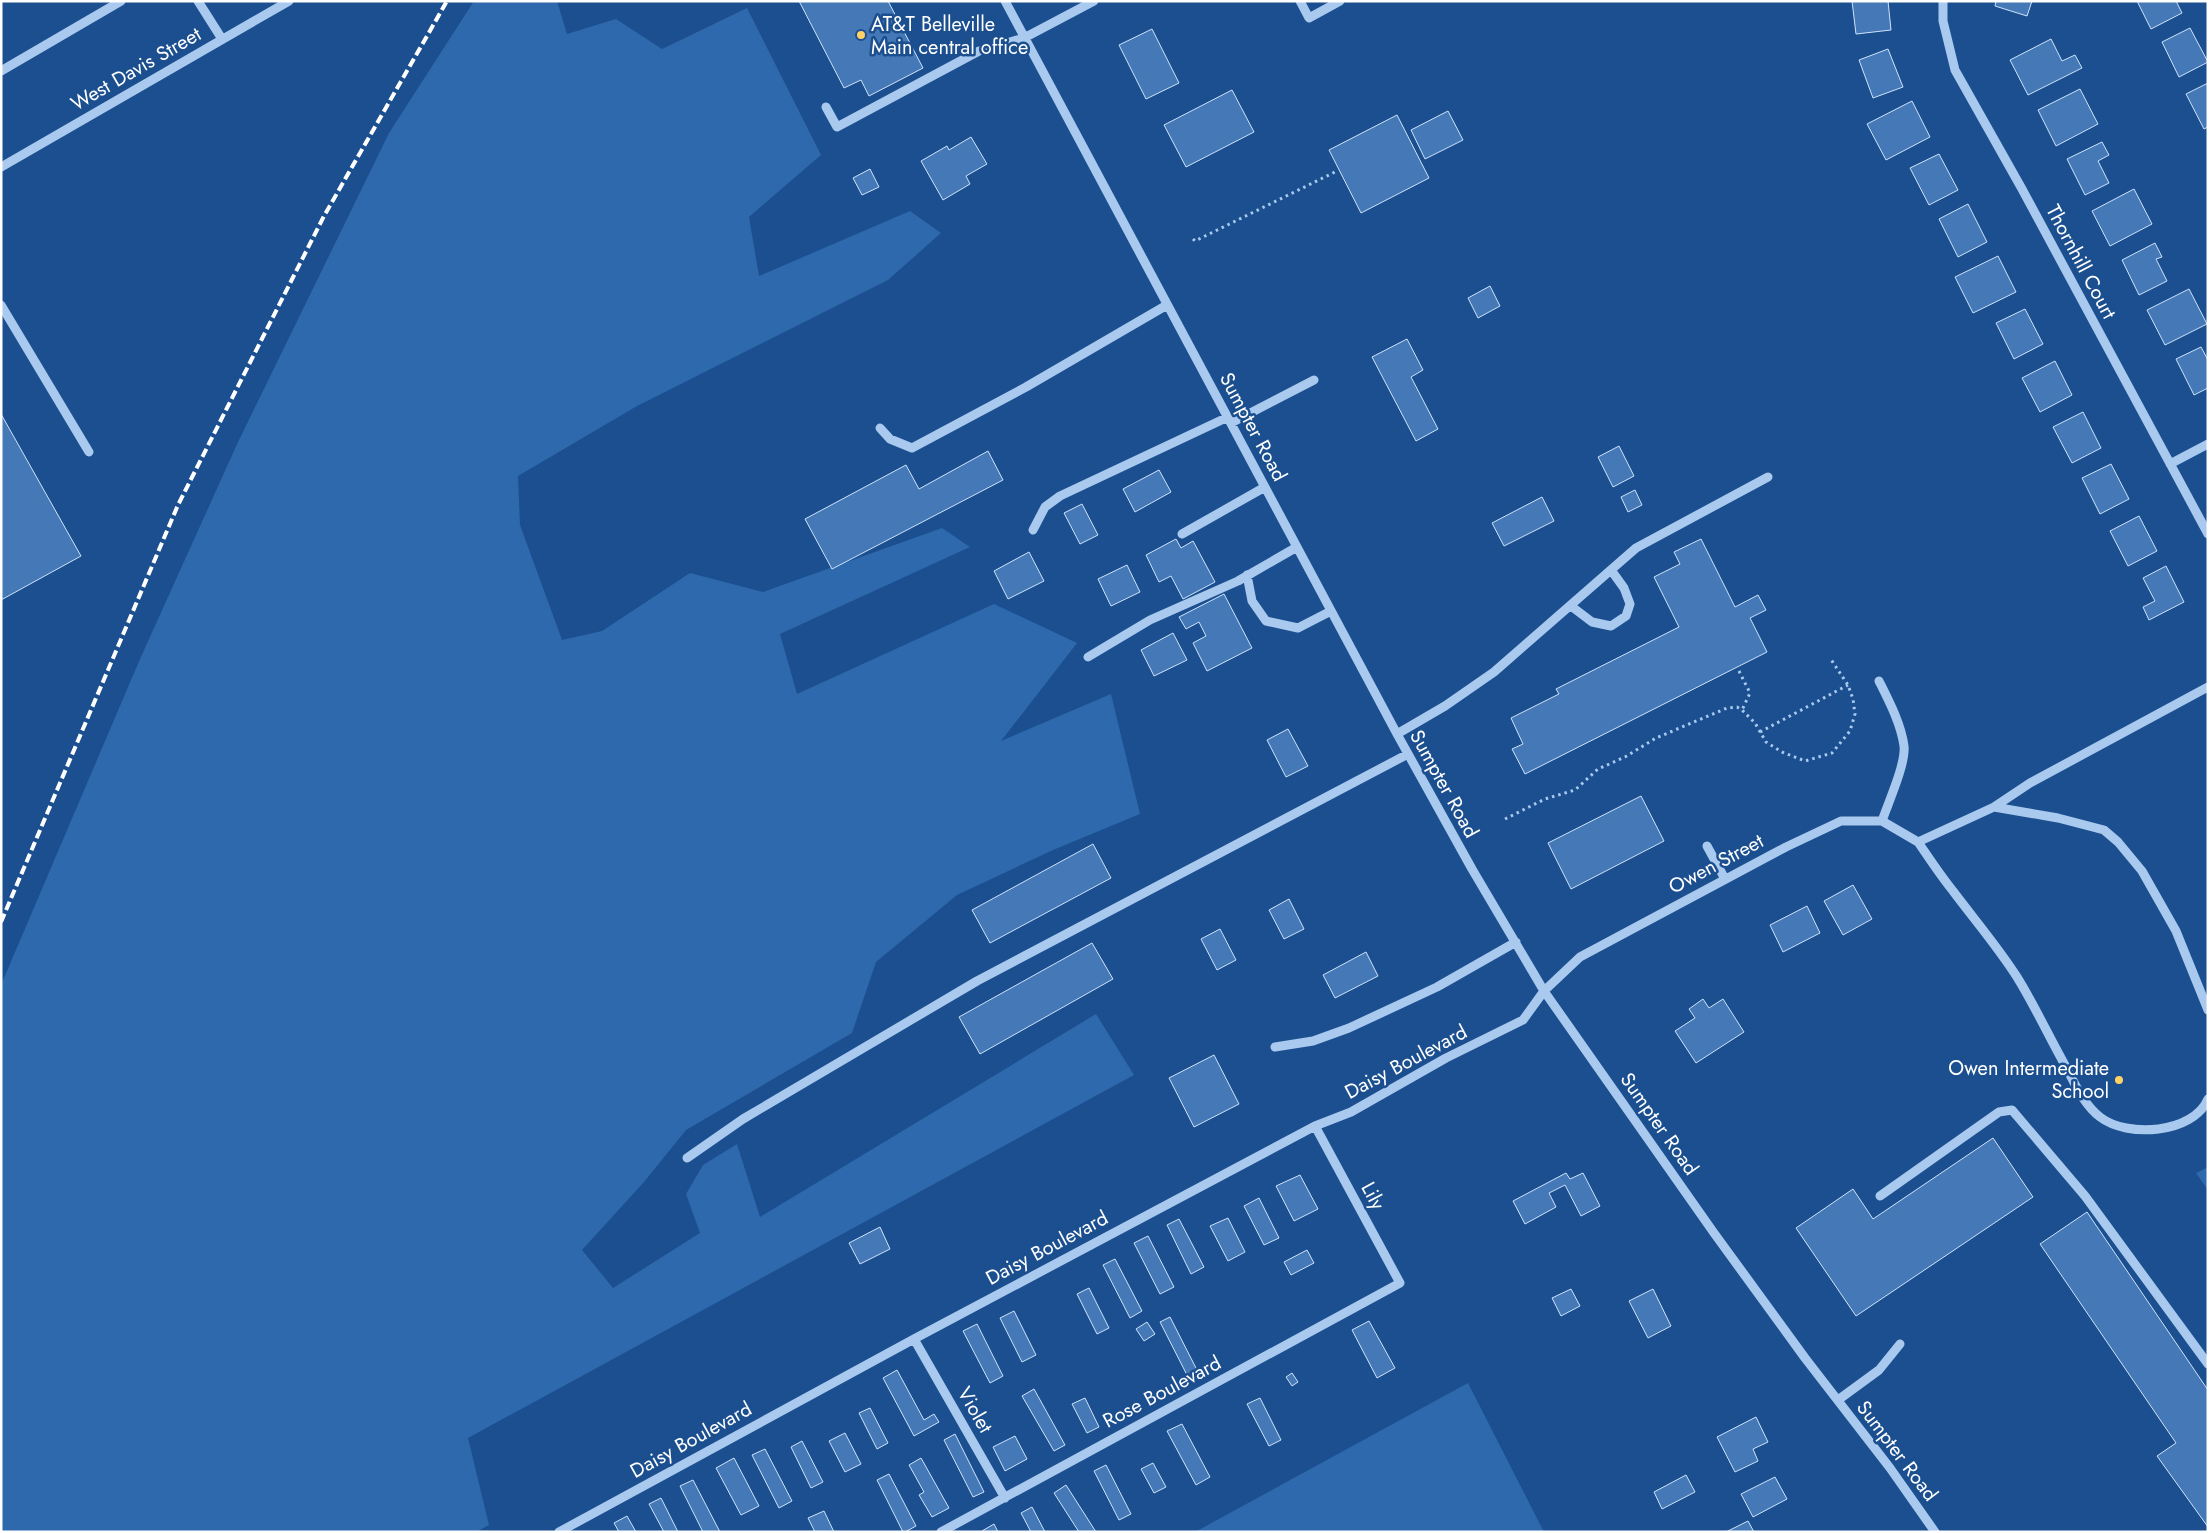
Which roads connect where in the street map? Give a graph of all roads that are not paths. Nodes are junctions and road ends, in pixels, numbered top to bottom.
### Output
1 (121, 1) edge
2 (198, 1) edge
3 (289, 1) edge
4 (1005, 1) edge
5 (1094, 1) edge
6 (1300, 1) edge
7 (1340, 1) edge
8 (1943, 1) edge
9 (1024, 38) junction
10 (222, 39) junction
11 (1, 72) edge
12 (826, 107) dead end
13 (1, 167) edge
14 (1, 305) edge
15 (1168, 305) junction
16 (1314, 380) dead end
17 (1229, 420) junction
18 (880, 428) dead end
19 (2208, 444) edge
20 (89, 452) dead end
21 (2170, 464) junction
22 (1768, 477) dead end
23 (1265, 487) junction
24 (1033, 530) dead end
25 (1182, 534) dead end
26 (2208, 534) edge
27 (1297, 547) junction
28 (1611, 570) junction
29 (1248, 575) junction
30 (1571, 606) junction
31 (1331, 611) junction
32 (1088, 657) dead end
33 (1879, 681) dead end
34 (2208, 687) edge
35 (1397, 734) junction
36 (1408, 754) junction
37 (1994, 807) junction
38 (1882, 821) junction
39 (1918, 842) junction
40 (1707, 846) dead end
41 (1725, 879) junction
42 (1516, 942) junction
43 (1544, 990) junction
44 (2208, 1010) edge
45 (1275, 1047) dead end
46 (2208, 1099) edge
47 (1315, 1126) junction
48 (687, 1158) dead end
49 (1880, 1196) dead end
50 (1400, 1283) joint
51 (914, 1339) junction
52 (1900, 1344) dead end
53 (2208, 1364) edge
54 (1838, 1400) junction
55 (1005, 1498) junction
56 (560, 1532) edge
57 (941, 1532) edge
58 (1935, 1532) edge

1 - 11 street
2 - 10 street
3 - 10 street, West Davis Street
4 - 9 street, Sumpter Road
5 - 9 street
6 - 7 street
8 - 21 street, Thornhill Court
9 - 12 street
9 - 15 street, Sumpter Road
10 - 13 street, West Davis Street
14 - 20 street
15 - 17 street, Sumpter Road
15 - 18 street
16 - 17 street
17 - 23 street, Sumpter Road
17 - 24 street
19 - 21 street
21 - 26 street, Thornhill Court
22 - 28 street
23 - 25 street
23 - 27 street, Sumpter Road
27 - 29 street
27 - 31 street, Sumpter Road
28 - 30 street
28 - 30 street
29 - 31 street
29 - 32 street
30 - 35 street
31 - 35 street, Sumpter Road
33 - 38 street
34 - 37 street
35 - 36 street, Sumpter Road
36 - 42 street, Sumpter Road
36 - 48 street
37 - 39 street
37 - 44 street
38 - 39 street
38 - 41 street, Owen Street
39 - 46 street
40 - 41 street
41 - 43 street, Owen Street
42 - 43 street, Sumpter Road
42 - 45 street
43 - 47 street, Daisy Boulevard
43 - 54 street, Sumpter Road
47 - 50 street, Lily
47 - 51 street, Daisy Boulevard
49 - 53 street
50 - 55 street, Rose Boulevard
51 - 55 street, Violet
51 - 56 street, Daisy Boulevard
52 - 54 street
54 - 58 street, Sumpter Road
55 - 57 street, Rose Boulevard

